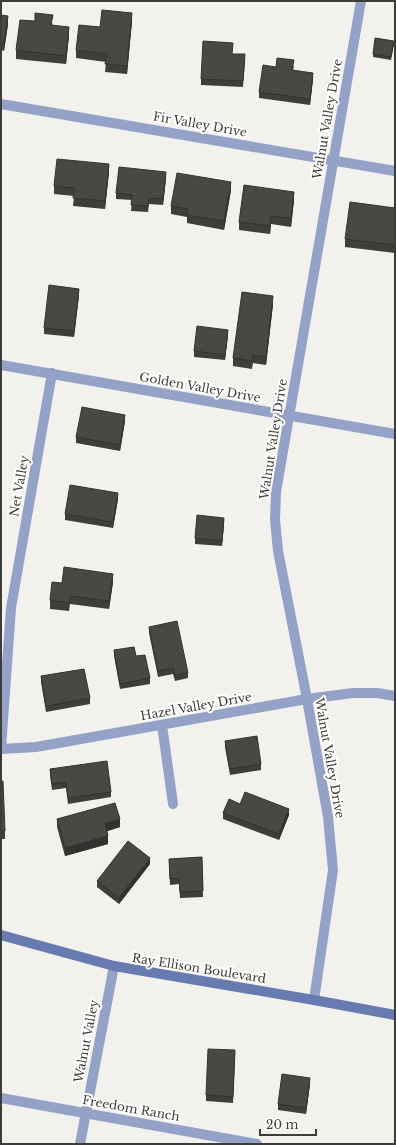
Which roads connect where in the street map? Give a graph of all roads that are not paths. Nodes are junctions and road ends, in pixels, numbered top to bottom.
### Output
1 (361, 1) edge
2 (1, 104) edge
3 (333, 160) junction
4 (395, 171) edge
5 (1, 365) edge
6 (52, 373) junction
7 (290, 416) junction
8 (395, 434) edge
9 (395, 696) edge
10 (307, 699) junction
11 (162, 725) junction
12 (1, 748) edge
13 (173, 804) dead end
14 (1, 935) edge
15 (114, 966) junction
16 (314, 1000) junction
17 (395, 1015) edge
18 (1, 1098) edge
19 (86, 1113) junction
20 (80, 1144) edge
21 (257, 1144) edge

1 - 3 street, Walnut Valley Drive
2 - 3 street, Fir Valley Drive
3 - 4 street, Fir Valley Drive
3 - 7 street, Walnut Valley Drive
5 - 6 street, Golden Valley Drive
6 - 7 street, Golden Valley Drive
6 - 12 street, Net Valley
7 - 8 street, Golden Valley Drive
7 - 10 street, Walnut Valley Drive
9 - 10 street, Hazel Valley Drive
10 - 11 street, Hazel Valley Drive
10 - 16 street, Walnut Valley Drive
11 - 12 street, Hazel Valley Drive
11 - 13 street
14 - 15 main road, Ray Ellison Boulevard
15 - 16 main road, Ray Ellison Boulevard
15 - 19 street, Walnut Valley
16 - 17 main road, Ray Ellison Boulevard
18 - 19 street, Freedom Ranch
19 - 20 street, Walnut Valley
19 - 21 street, Freedom Ranch

